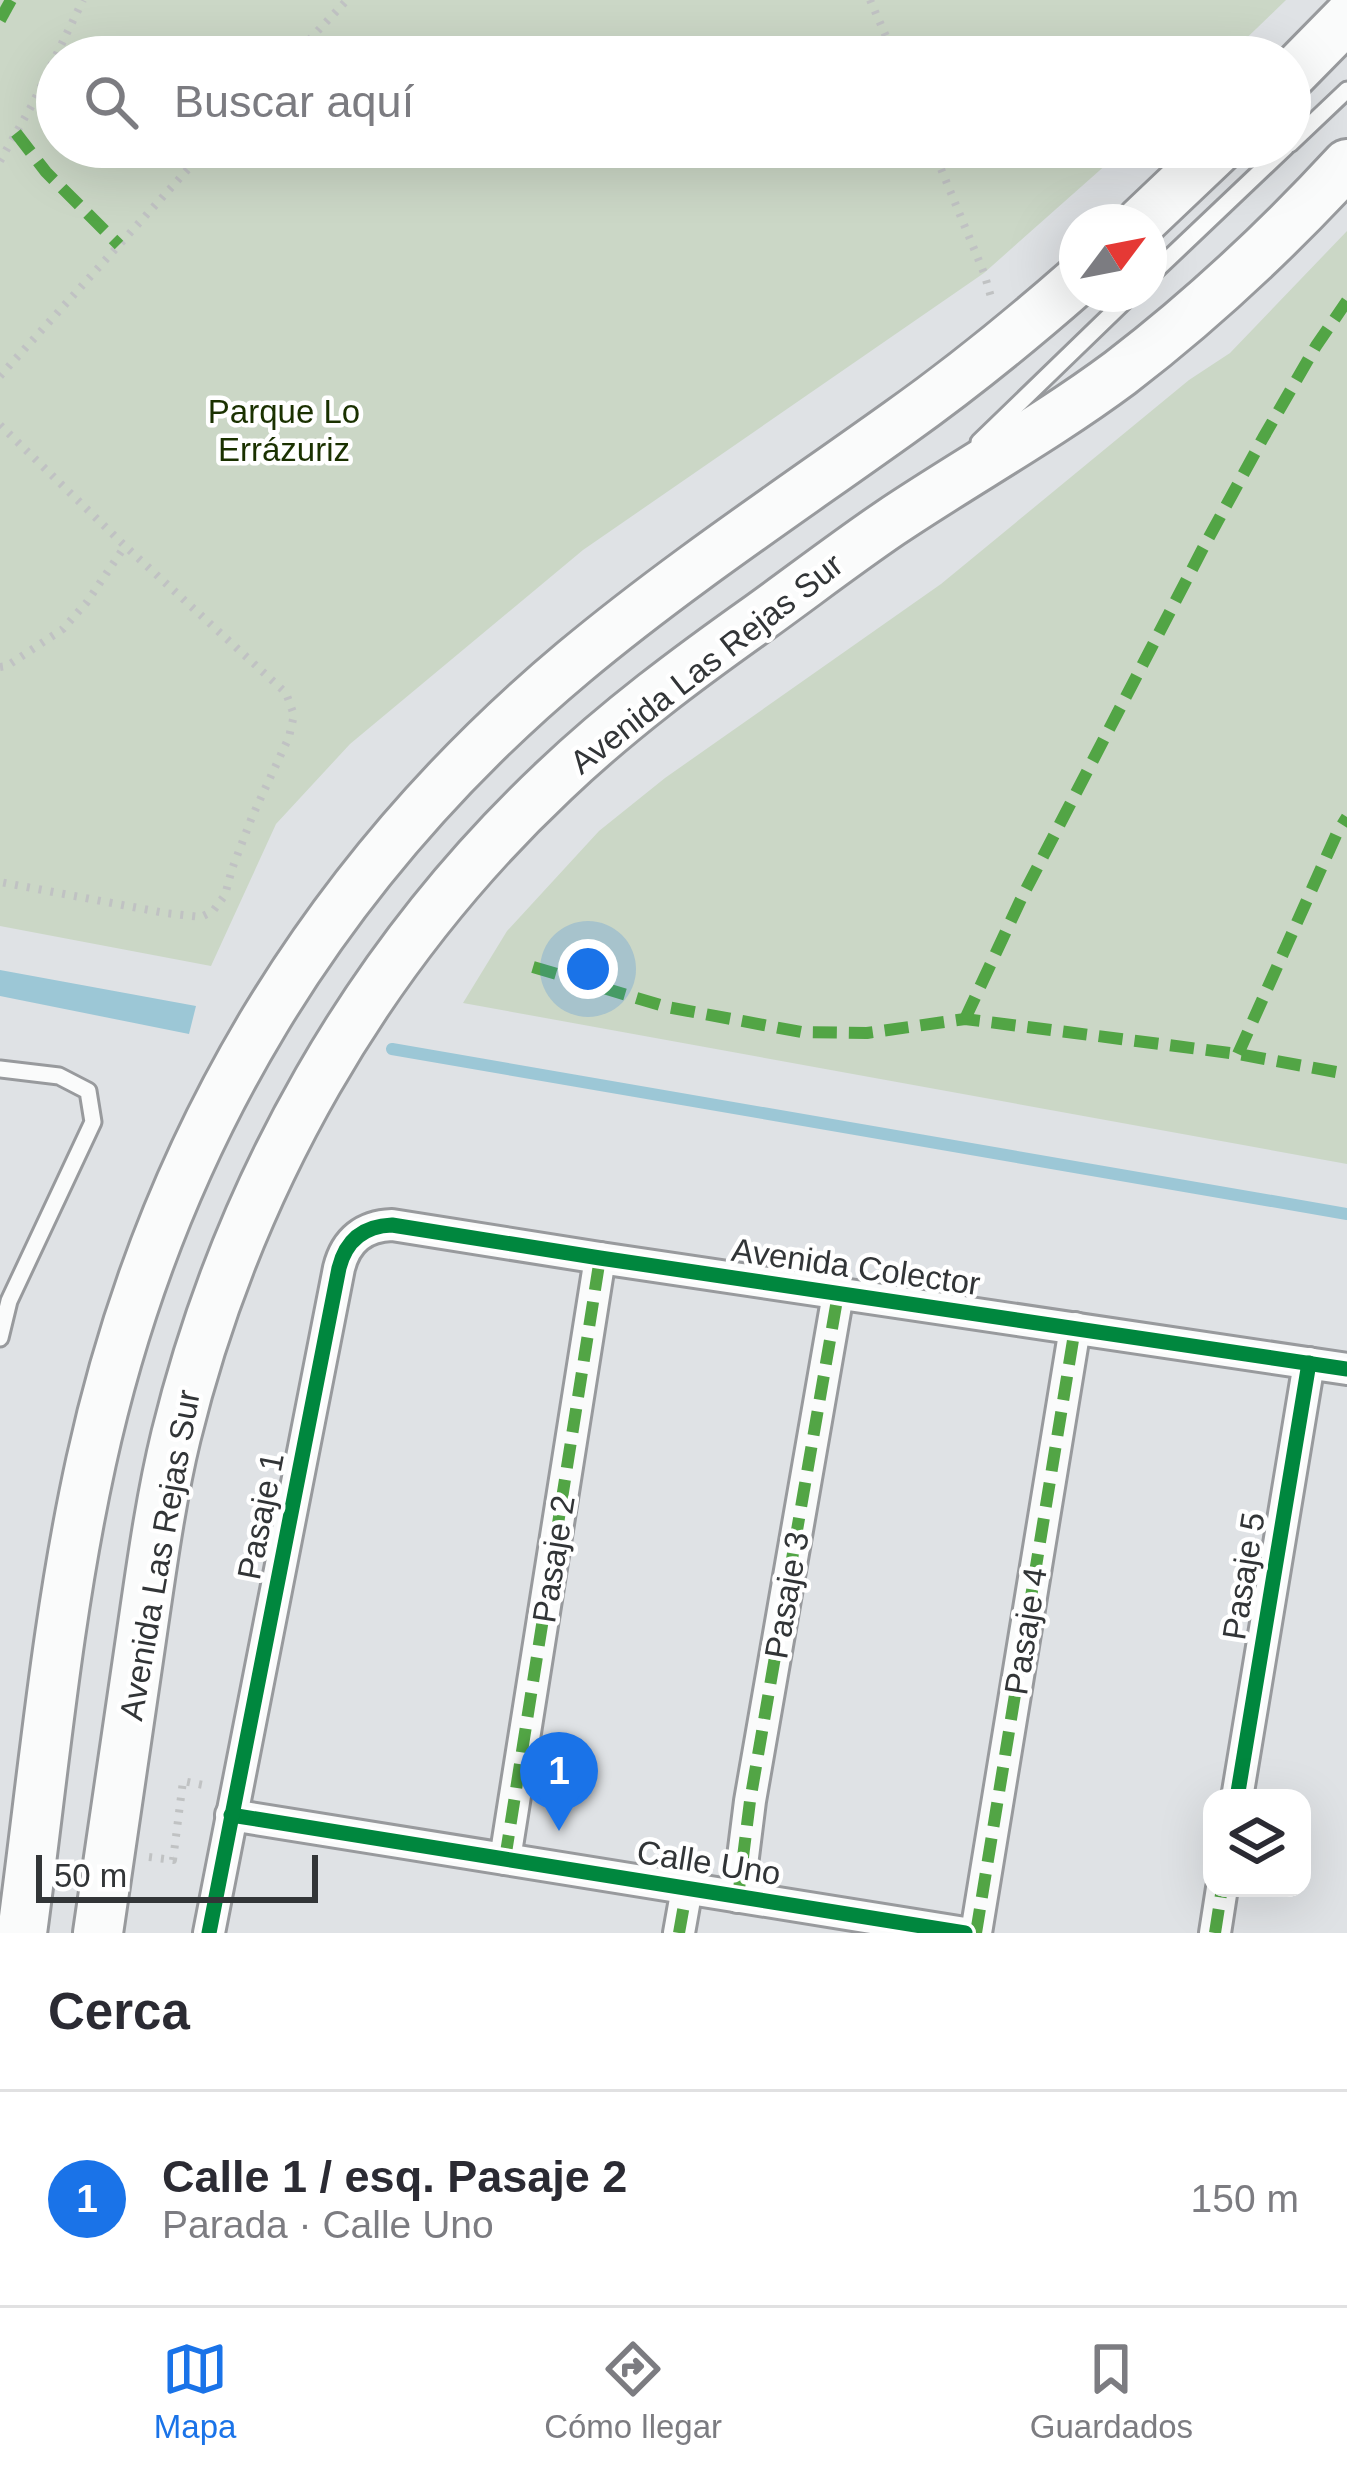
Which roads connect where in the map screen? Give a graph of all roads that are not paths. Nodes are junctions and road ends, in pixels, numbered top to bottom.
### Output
1 (1347, 18) edge
2 (1311, 55) edge
3 (1347, 90) edge
4 (1311, 124) edge
5 (1347, 164) edge
6 (1198, 168) edge
7 (1264, 168) edge
8 (1160, 204) edge
9 (1167, 261) edge
10 (1059, 296) edge
11 (1114, 312) edge
12 (893, 521) junction
13 (0, 1069) edge
14 (359, 1234) joint
15 (600, 1258) junction
16 (838, 1294) junction
17 (1075, 1328) junction
18 (0, 1338) edge
19 (1309, 1364) junction
20 (1347, 1369) edge
21 (1238, 1789) edge
22 (232, 1815) junction
23 (505, 1859) junction
24 (687, 1888) junction
25 (739, 1897) junction
26 (1221, 1897) edge
27 (926, 1930) edge
28 (22, 1933) edge
29 (98, 1933) edge
30 (209, 1933) edge
31 (679, 1933) edge
32 (964, 1933) edge
33 (976, 1933) edge
34 (1215, 1933) edge

1 - 2 main road
3 - 4 lane
5 - 12 main road, Avenida Las Rejas Sur
6 - 8 main road
7 - 9 lane
10 - 28 main road
11 - 12 lane
12 - 29 main road, Avenida Las Rejas Sur
13 - 18 lane
14 - 15 street, Avenida Colector
14 - 22 street, Pasaje 1
15 - 16 street, Avenida Colector
15 - 23 street, Pasaje 2
16 - 17 street, Avenida Colector
16 - 25 street, Pasaje 3
17 - 19 street, Avenida Colector
17 - 33 street, Pasaje 4
19 - 20 street, Avenida Colector
19 - 21 street, Pasaje 5
22 - 23 street, Calle Uno
22 - 30 street, Pasaje 1
23 - 24 street, Calle Uno
24 - 25 street, Calle Uno
24 - 31 street
25 - 27 street, Calle Uno
26 - 34 street
27 - 32 street, Calle Uno

